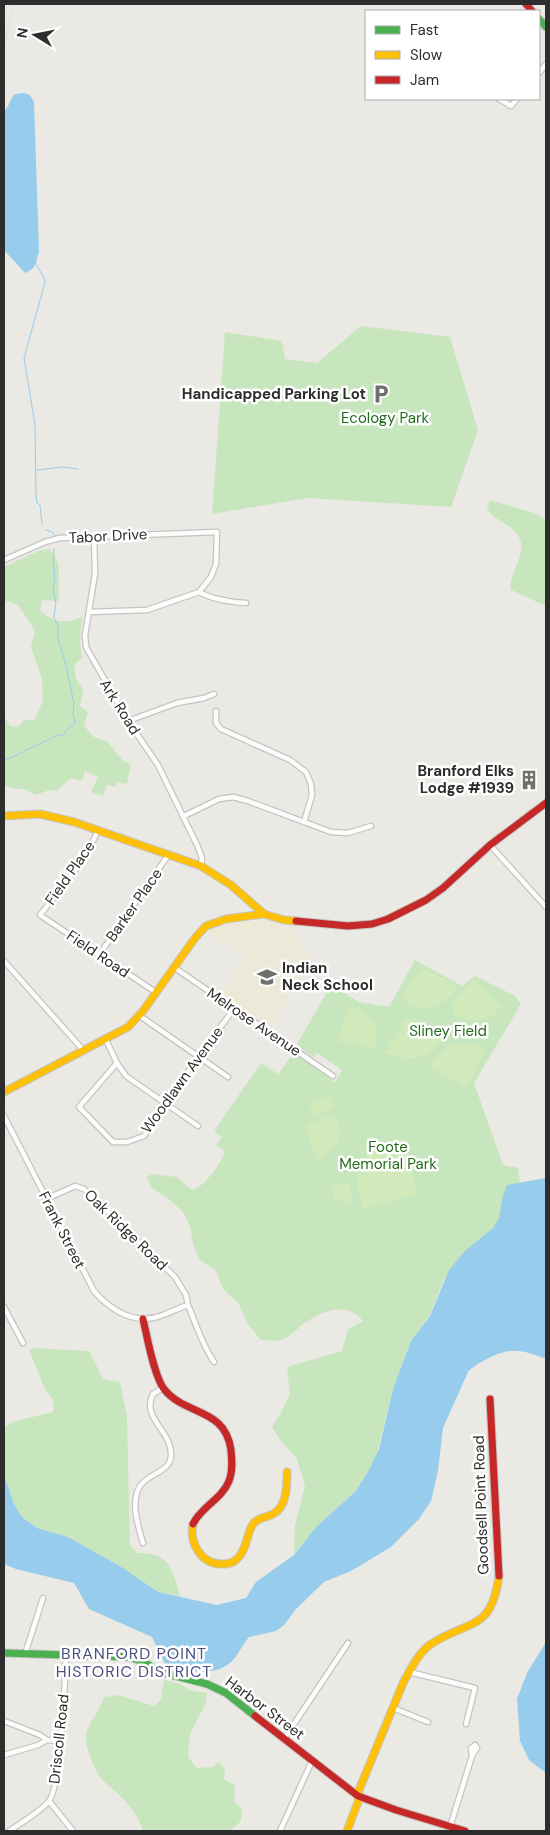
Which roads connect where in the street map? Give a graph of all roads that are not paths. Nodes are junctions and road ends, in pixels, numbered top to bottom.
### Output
1 (501, 100) edge
2 (516, 100) edge
3 (94, 537) junction
4 (4, 560) edge
5 (199, 592) junction
6 (246, 603) dead end
7 (89, 612) junction
8 (214, 694) dead end
9 (216, 711) dead end
10 (128, 721) junction
11 (546, 803) edge
12 (4, 816) edge
13 (184, 816) junction
14 (304, 822) junction
15 (371, 826) dead end
16 (98, 830) junction
17 (490, 845) junction
18 (169, 854) junction
19 (201, 866) junction
20 (546, 907) edge
21 (264, 914) junction
22 (40, 915) joint
23 (99, 955) junction
24 (4, 961) edge
25 (175, 968) junction
26 (157, 993) junction
27 (234, 1009) junction
28 (140, 1016) junction
29 (106, 1040) junction
30 (84, 1051) junction
31 (198, 1057) junction
32 (116, 1063) junction
33 (334, 1076) dead end
34 (228, 1077) dead end
35 (4, 1092) edge
36 (165, 1104) junction
37 (4, 1116) edge
38 (198, 1126) dead end
39 (46, 1199) junction
40 (188, 1305) junction
41 (4, 1306) edge
42 (143, 1319) junction
43 (22, 1343) dead end
44 (214, 1362) dead end
45 (163, 1388) junction
46 (490, 1399) dead end
47 (287, 1472) dead end
48 (143, 1543) dead end
49 (43, 1598) dead end
50 (348, 1643) dead end
51 (4, 1653) edge
52 (25, 1654) junction
53 (66, 1656) junction
54 (408, 1672) junction
55 (394, 1708) junction
56 (4, 1721) edge
57 (428, 1722) dead end
58 (466, 1724) dead end
59 (284, 1738) junction
60 (47, 1740) junction
61 (60, 1741) junction
62 (4, 1756) edge
63 (472, 1756) dead end
64 (312, 1761) junction
65 (358, 1796) junction
66 (49, 1801) junction
67 (450, 1827) junction
68 (9, 1831) edge
69 (73, 1831) edge
70 (280, 1831) edge
71 (347, 1831) edge
72 (465, 1831) edge

1 - 2 street
3 - 4 street, Tabor Drive
3 - 5 street, Tabor Drive
3 - 7 street, Ark Road
5 - 6 street
5 - 7 street
7 - 10 street, Ark Road
8 - 10 street
9 - 14 street
10 - 13 street, Ark Road
11 - 17 street
12 - 16 street
13 - 14 street
13 - 19 street, Ark Road
14 - 15 street
16 - 18 street
16 - 22 street, Field Place
17 - 20 street
17 - 21 street
18 - 19 street
18 - 23 street, Barker Place
19 - 21 street
21 - 25 street
22 - 23 street, Field Road
23 - 26 street, Field Road
24 - 30 street
25 - 26 street
25 - 27 street, Melrose Avenue
26 - 28 street
27 - 31 street, Woodlawn Avenue
27 - 33 street, Melrose Avenue
28 - 29 street
28 - 31 street
29 - 30 street
29 - 32 street
30 - 35 street
31 - 34 street
31 - 36 street, Woodlawn Avenue
32 - 36 street
32 - 36 street, Woodlawn Avenue
36 - 38 street
37 - 39 street, Frank Street
39 - 40 street, Oak Ridge Road
39 - 42 street, Frank Street
40 - 42 street
40 - 44 street, Oak Ridge Road
41 - 43 street
42 - 45 street
45 - 47 street
45 - 48 street
46 - 54 street, Goodsell Point Road
49 - 52 street
50 - 59 street
51 - 52 street, Harbor Street
52 - 53 street, Harbor Street
53 - 59 street, Harbor Street
53 - 61 street, Driscoll Road
54 - 55 street, Goodsell Point Road
54 - 58 street
55 - 57 street
55 - 65 street, Goodsell Point Road
56 - 60 street
59 - 64 street, Harbor Street
60 - 61 street
60 - 62 street
61 - 66 street, Driscoll Road
63 - 67 street
64 - 65 street, Harbor Street
64 - 70 street
65 - 67 street, Harbor Street
65 - 71 street, Goodsell Point Road
66 - 68 street, Driscoll Road
66 - 69 street
67 - 72 street, Harbor Street

